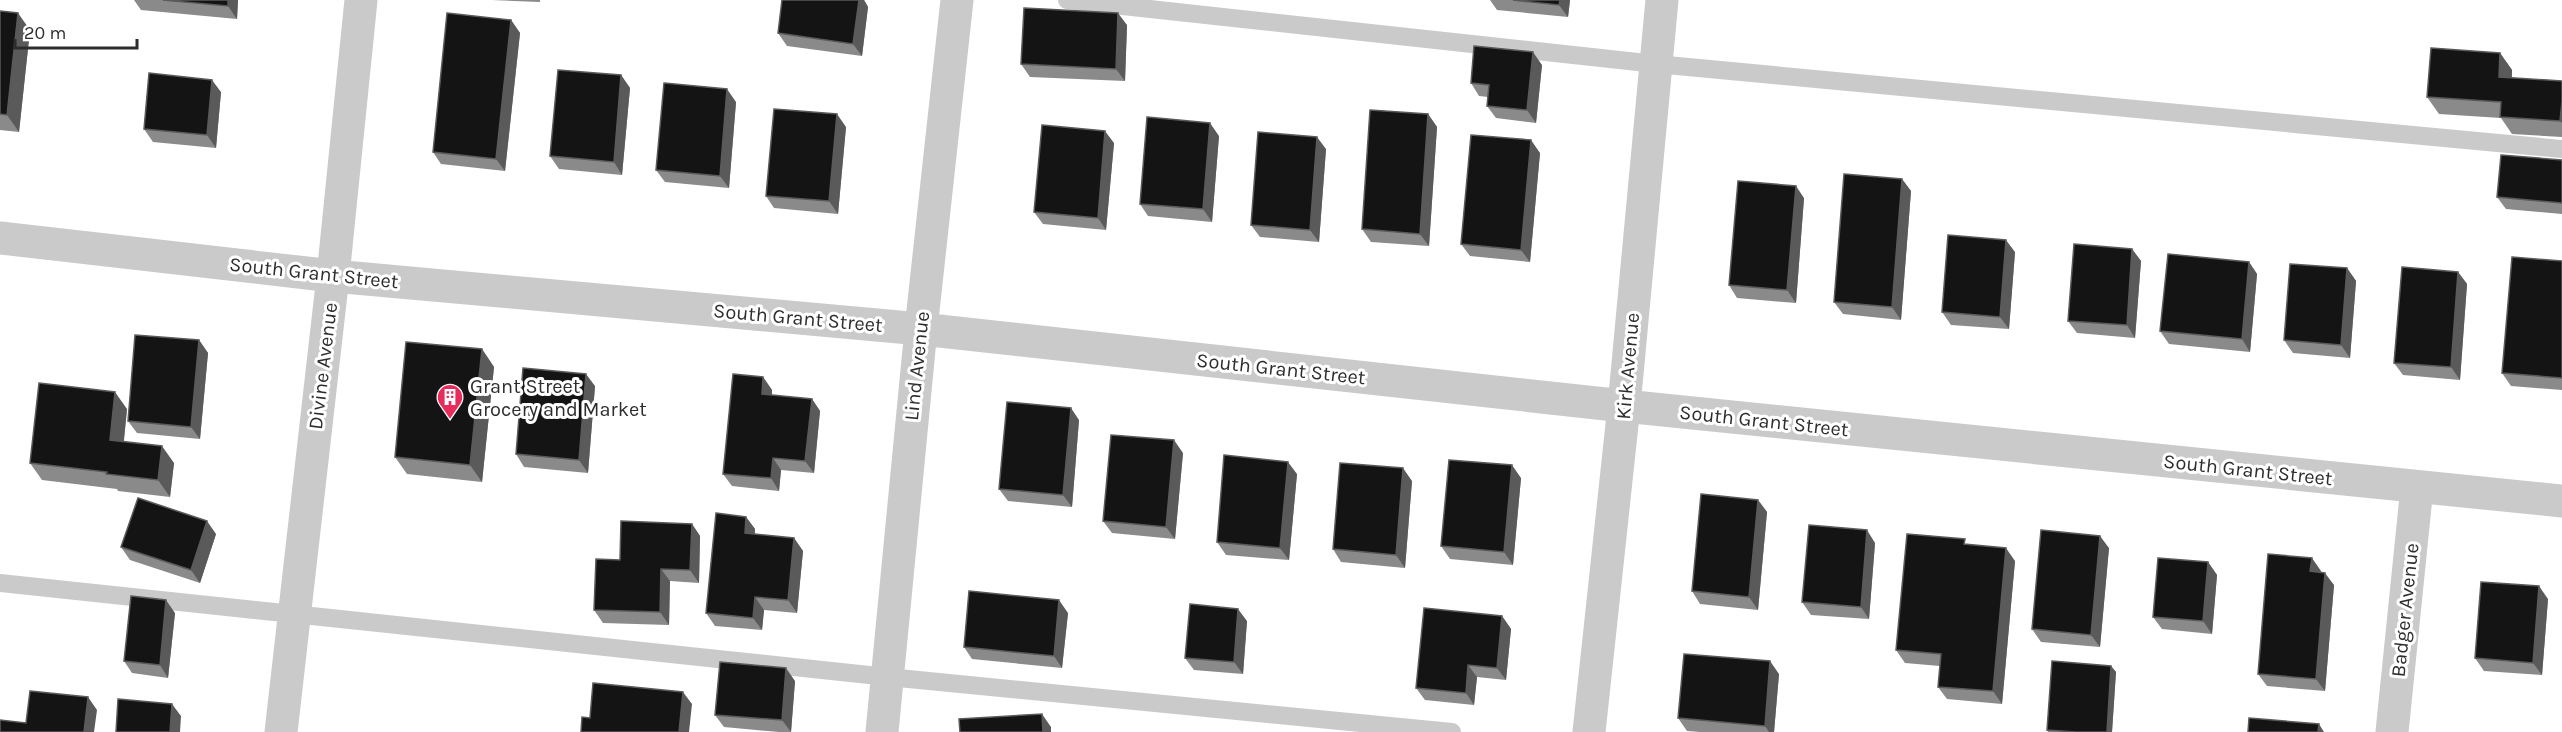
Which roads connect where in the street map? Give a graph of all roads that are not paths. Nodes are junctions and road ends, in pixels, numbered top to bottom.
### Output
1 (361, 0) edge
2 (957, 0) edge
3 (1067, 0) edge
4 (1662, 0) edge
5 (1656, 64) junction
6 (2562, 150) edge
7 (0, 238) edge
8 (333, 276) junction
9 (921, 329) junction
10 (1624, 406) junction
11 (2417, 487) junction
12 (2562, 501) edge
13 (0, 583) edge
14 (294, 613) junction
15 (888, 677) junction
16 (281, 732) edge
17 (882, 732) edge
18 (1452, 732) edge
19 (1589, 732) edge
20 (2392, 732) edge

1 - 8 street, Divine Avenue
2 - 9 street, Lind Avenue
3 - 5 lane
4 - 5 street, Kirk Avenue
5 - 6 lane
5 - 10 street, Kirk Avenue
7 - 8 street, South Grant Street
8 - 9 street, South Grant Street
8 - 14 street, Divine Avenue
9 - 10 street, South Grant Street
9 - 15 street, Lind Avenue
10 - 11 street, South Grant Street
10 - 19 street, Kirk Avenue
11 - 12 street, South Grant Street
11 - 20 street, Badger Avenue
13 - 14 lane
14 - 15 lane
14 - 16 street, Divine Avenue
15 - 17 street, Lind Avenue
15 - 18 lane

